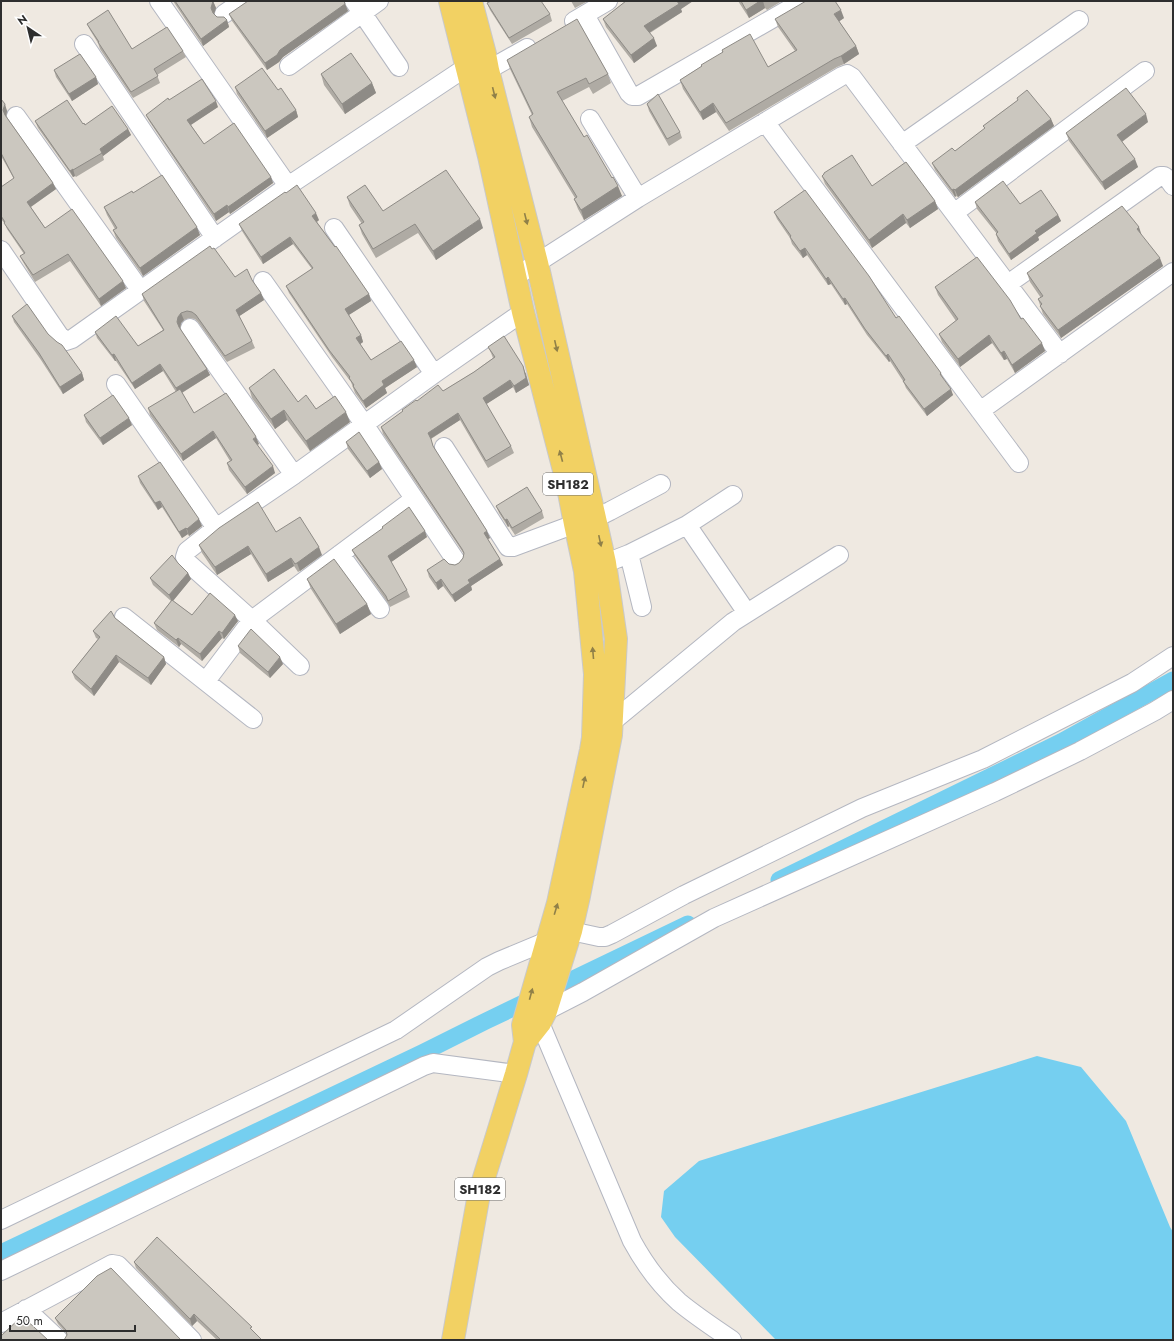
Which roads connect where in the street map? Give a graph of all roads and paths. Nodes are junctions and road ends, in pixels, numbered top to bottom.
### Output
1 (159, 1) edge
2 (243, 1) edge
3 (379, 1) edge
4 (450, 1) edge
5 (471, 1) edge
6 (608, 1) edge
7 (803, 1) edge
8 (358, 7) edge
9 (224, 14) dead end
10 (585, 15) junction
11 (1079, 20) dead end
12 (84, 44) dead end
13 (487, 62) junction
14 (290, 66) dead end
15 (399, 67) dead end
16 (466, 67) junction
17 (1145, 72) dead end
18 (16, 116) dead end
19 (590, 119) dead end
20 (765, 122) junction
21 (902, 144) junction
22 (288, 186) junction
23 (1173, 186) edge
24 (638, 198) junction
25 (954, 213) junction
26 (334, 228) dead end
27 (215, 238) junction
28 (1, 250) edge
29 (537, 263) junction
30 (1173, 272) edge
31 (515, 277) junction
32 (263, 281) dead end
33 (1008, 284) junction
34 (141, 291) junction
35 (523, 312) junction
36 (190, 328) dead end
37 (1060, 354) junction
38 (434, 374) junction
39 (116, 384) dead end
40 (980, 411) junction
41 (364, 424) junction
42 (444, 447) dead end
43 (1019, 463) dead end
44 (294, 475) junction
45 (660, 484) dead end
46 (733, 495) dead end
47 (414, 499) junction
48 (594, 514) junction
49 (575, 524) junction
50 (687, 525) junction
51 (216, 528) junction
52 (340, 554) junction
53 (630, 554) junction
54 (839, 555) dead end
55 (456, 560) dead end
56 (595, 567) junction
57 (642, 607) dead end
58 (380, 609) dead end
59 (747, 613) junction
60 (124, 617) dead end
61 (252, 620) junction
62 (1173, 656) edge
63 (300, 666) dead end
64 (206, 681) junction
65 (604, 695) junction
66 (1173, 700) edge
67 (253, 719) dead end
68 (612, 722) junction
69 (571, 931) junction
70 (546, 942) junction
71 (541, 1012) junction
72 (516, 1074) junction
73 (1, 1220) edge
74 (1, 1271) edge
75 (26, 1309) junction
76 (1, 1323) edge
77 (59, 1340) edge
78 (192, 1340) edge
79 (453, 1340) edge
80 (732, 1340) edge

1 - 22 street
2 - 9 street
3 - 8 street
4 - 16 main road, SH182
5 - 13 main road, SH182
6 - 10 street
7 - 10 street
8 - 14 street
8 - 15 street
10 - 13 street
11 - 21 street
12 - 27 street
13 - 16 street
13 -> 29 main road, SH182
16 - 22 street
16 - 31 main road, SH182
17 - 25 street
18 - 34 street
19 - 24 street
20 - 21 street
20 - 24 street
20 - 40 street
21 - 25 street
22 - 27 street
23 - 33 street
24 - 29 street
25 - 33 street
26 - 38 street
27 - 34 street
28 - 34 street
29 - 31 street
29 -> 48 main road, SH182
30 - 37 street
31 - 35 main road, SH182
32 - 41 street
33 - 37 street
35 - 38 street
49 -> 35 main road, SH182
36 - 44 street
37 - 40 street
38 - 41 street
39 - 51 street
40 - 43 street
41 - 44 street
41 - 47 street
42 - 49 street
44 - 51 street
45 - 48 street
46 - 50 street
47 - 52 street
47 - 55 street
48 -> 56 main road, SH182
49 - 56 main road, SH182
50 - 53 street
50 - 59 street
51 - 61 street
52 - 58 street
52 - 61 street
53 - 56 street
53 - 57 street
54 - 59 street
56 - 65 main road, SH182
59 - 68 street
60 - 64 street
61 - 63 street
61 - 64 street
62 - 69 street
64 - 67 street
65 - 68 main road, SH182
70 -> 65 main road, SH182
66 - 71 street
68 - 69 main road, SH182
69 - 70 street
69 - 71 main road, SH182
71 -> 70 main road, SH182
70 - 73 street
71 - 72 main road, SH182
71 - 80 street
72 - 74 street
72 - 79 main road, SH182
75 - 76 street
75 - 77 street
75 - 78 street

